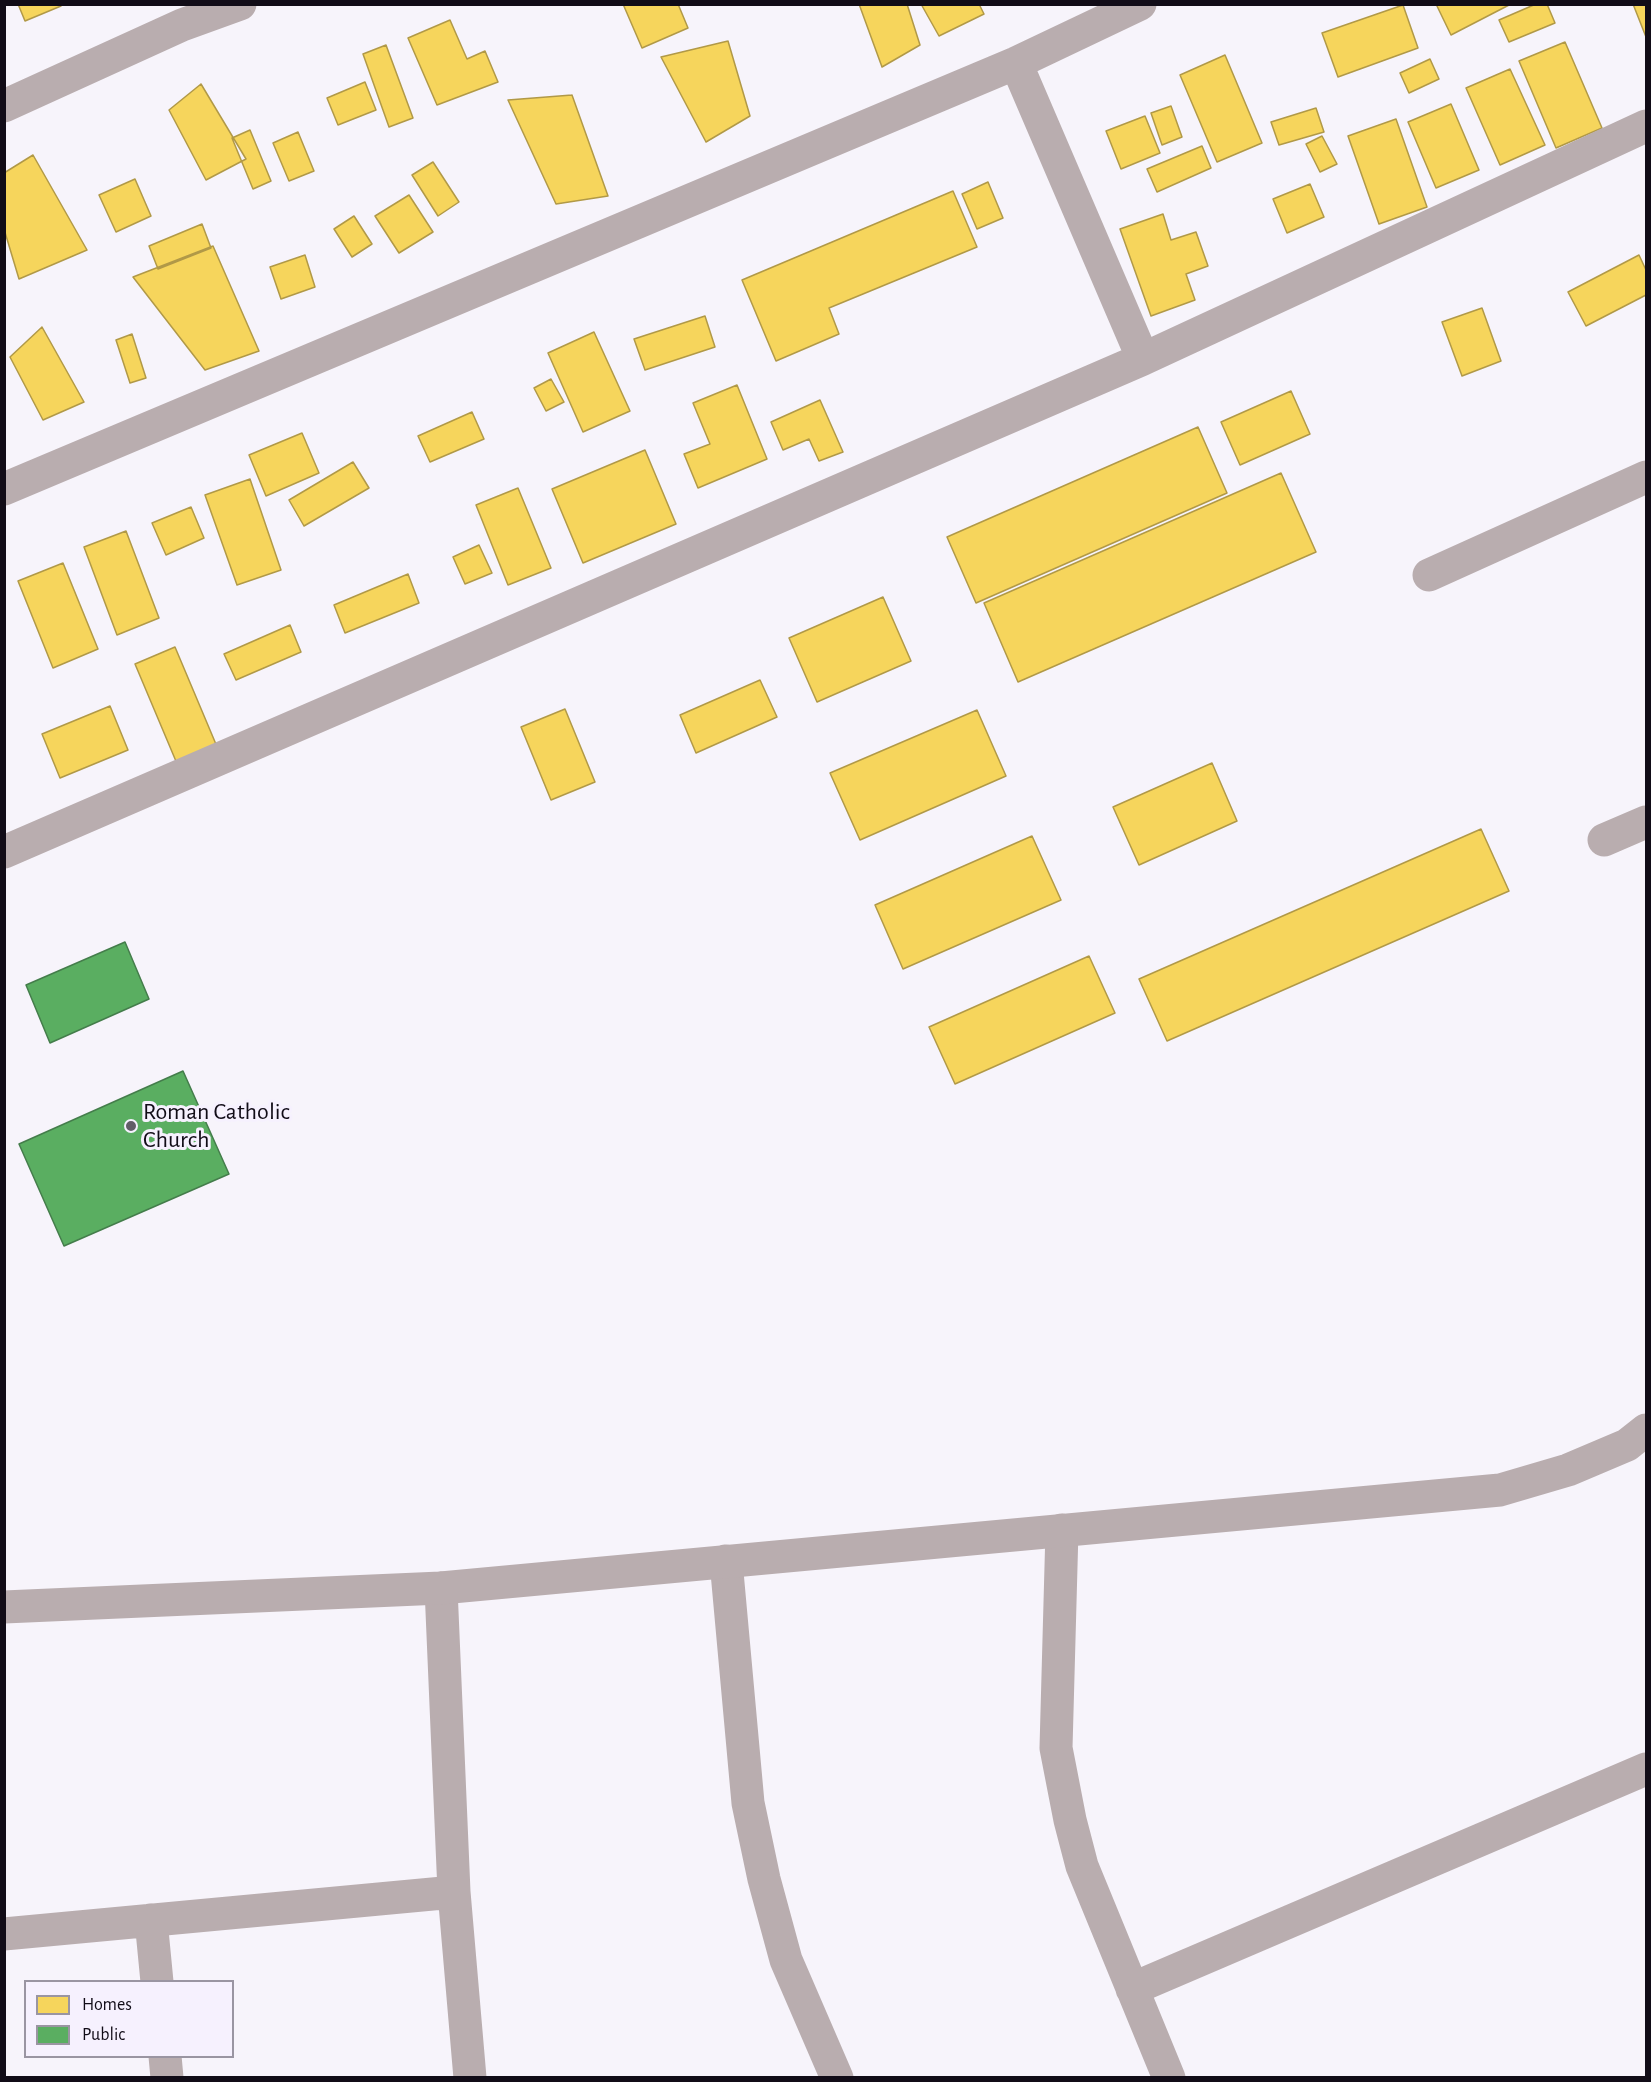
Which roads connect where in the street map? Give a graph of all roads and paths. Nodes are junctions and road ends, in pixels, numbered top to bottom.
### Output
1 (240, 4) edge
2 (1140, 4) edge
3 (1016, 63) junction
4 (4, 106) edge
5 (1647, 126) edge
6 (1143, 359) junction
7 (1647, 477) edge
8 (4, 489) edge
9 (1429, 575) dead end
10 (1647, 822) edge
11 (1604, 840) dead end
12 (4, 852) edge
13 (1647, 1430) edge
14 (1062, 1530) junction
15 (726, 1561) junction
16 (441, 1587) junction
17 (4, 1607) edge
18 (1647, 1769) edge
19 (454, 1892) junction
20 (151, 1920) junction
21 (4, 1934) edge
22 (157, 1980) edge
23 (1132, 1989) junction
24 (165, 2058) edge
25 (167, 2078) edge
26 (470, 2078) edge
27 (837, 2078) edge
28 (1168, 2078) edge

1 - 4 street
2 - 3 street
3 - 6 street
3 - 8 street
5 - 6 street
6 - 12 street
7 - 9 street
10 - 11 street
13 - 14 street
14 - 15 street
14 - 23 street
15 - 16 street
15 - 27 street
16 - 17 street
16 - 19 street
18 - 23 street
19 - 20 street
19 - 26 street
20 - 21 street
20 - 22 street
23 - 28 street
24 - 25 street

